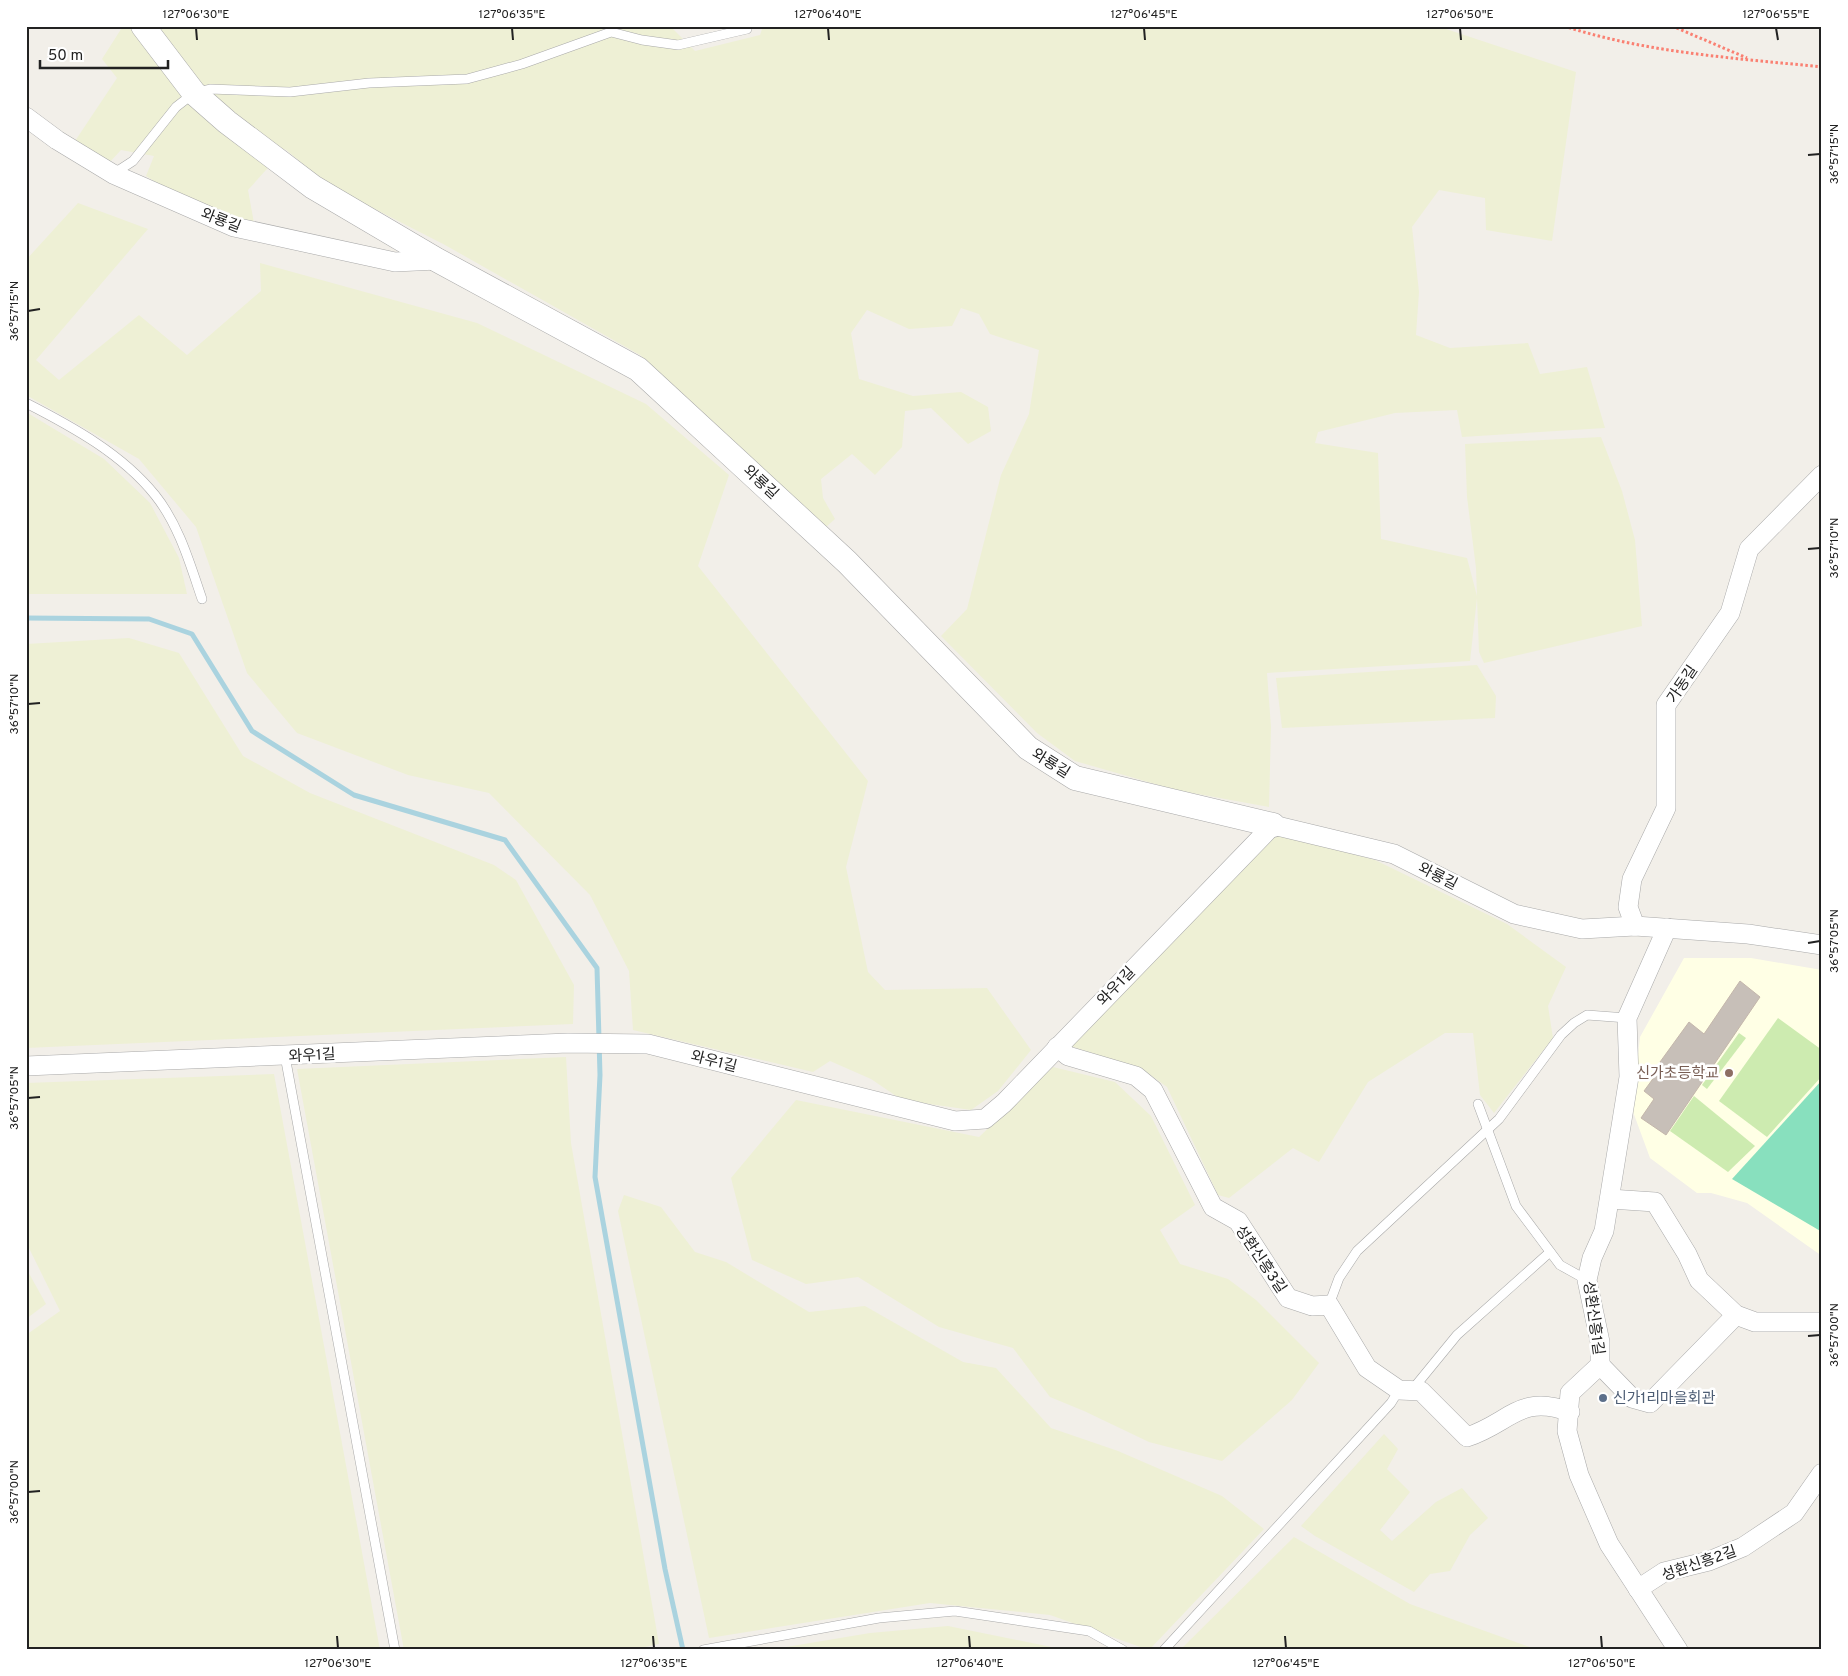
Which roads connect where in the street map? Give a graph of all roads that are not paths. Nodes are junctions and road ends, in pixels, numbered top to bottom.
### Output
1 (143, 26) edge
2 (747, 29) dead end
3 (194, 93) junction
4 (26, 117) edge
5 (113, 174) junction
6 (437, 260) junction
7 (26, 403) edge
8 (1822, 475) edge
9 (202, 599) dead end
10 (1273, 825) junction
11 (1635, 926) junction
12 (1667, 928) junction
13 (1822, 945) edge
14 (1627, 1018) junction
15 (1056, 1047) junction
16 (285, 1056) junction
17 (26, 1066) edge
18 (1478, 1104) dead end
19 (1487, 1131) junction
20 (1610, 1199) junction
21 (1550, 1252) junction
22 (1587, 1280) junction
23 (1329, 1305) junction
24 (1736, 1315) junction
25 (1822, 1322) edge
26 (1600, 1365) junction
27 (1406, 1390) junction
28 (1570, 1412) junction
29 (1822, 1473) edge
30 (1638, 1590) junction
31 (395, 1650) edge
32 (703, 1650) edge
33 (1122, 1650) edge
34 (1164, 1650) edge
35 (1678, 1650) edge

1 - 3 street, 와룡길
2 - 3 lane
3 - 5 lane
3 - 6 street, 와룡길
4 - 5 street, 와룡길
5 - 6 street, 와룡길
6 - 10 street, 와룡길
7 - 9 lane
8 - 11 street, 가동길
10 - 11 street, 와룡길
10 - 15 street, 와우1길
11 - 12 street, 와룡길
12 - 13 street, 와룡길
12 - 14 street, 성환신흥1길
14 - 19 lane
14 - 20 street, 성환신흥1길
15 - 16 street, 와우1길
15 - 23 street, 성환신흥3길
16 - 17 street, 와우1길
16 - 31 lane
18 - 19 lane
19 - 21 lane
19 - 23 lane
20 - 22 street, 성환신흥1길
20 - 24 street
21 - 22 lane
21 - 27 lane
22 - 26 street, 성환신흥1길
23 - 27 street
24 - 25 street
24 - 26 street
26 - 28 street, 성환신흥1길
27 - 28 street
27 - 34 lane
28 - 30 street, 성환신흥1길
29 - 30 street, 성환신흥2길
30 - 35 street, 성환신흥1길
32 - 33 lane

